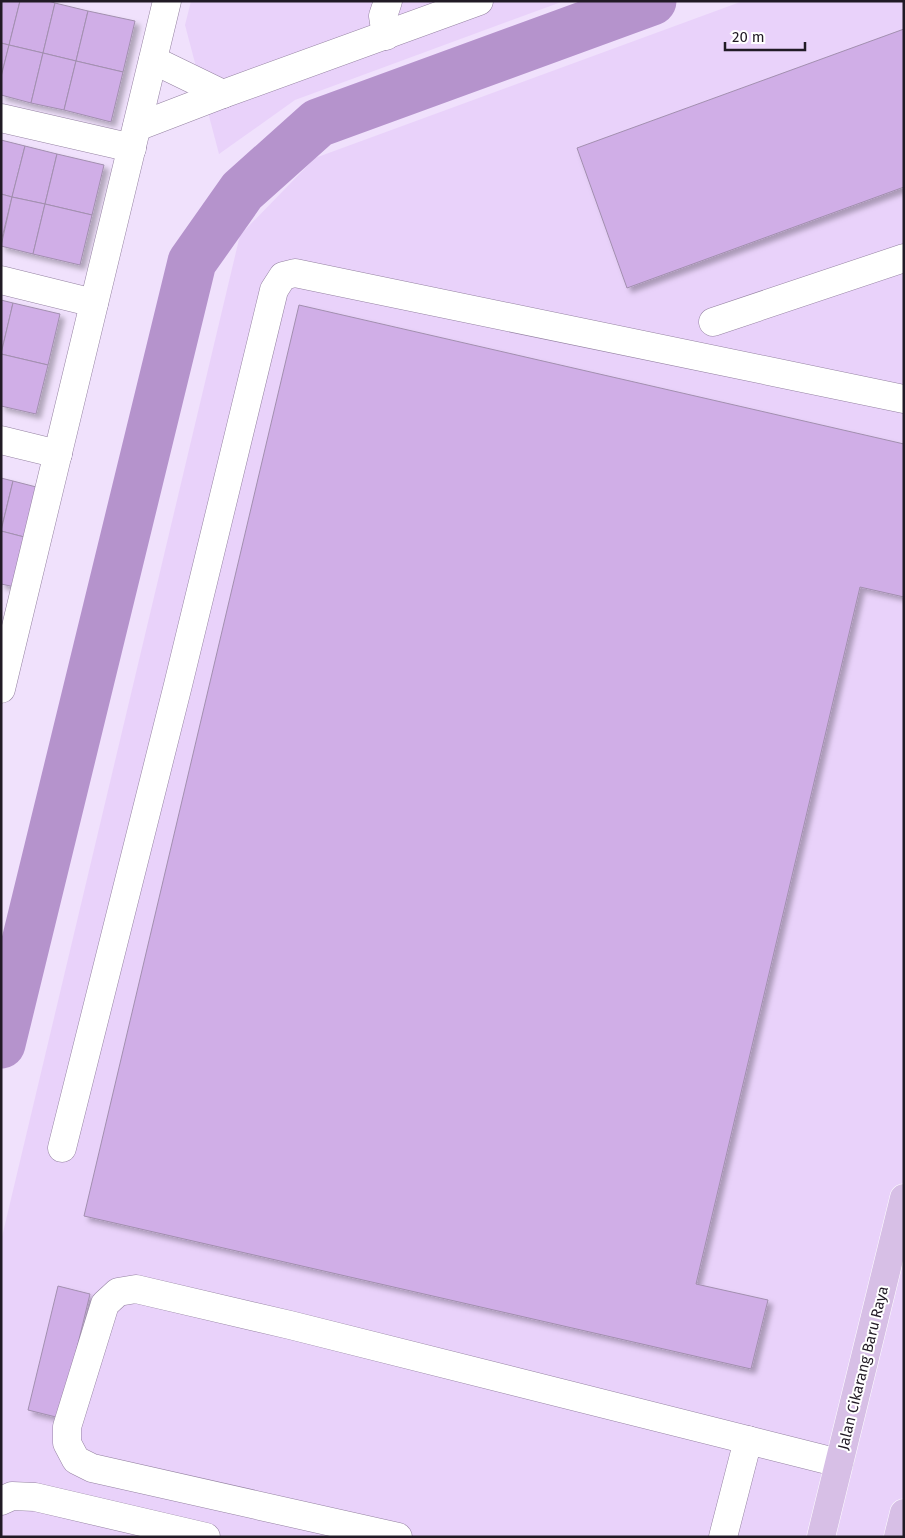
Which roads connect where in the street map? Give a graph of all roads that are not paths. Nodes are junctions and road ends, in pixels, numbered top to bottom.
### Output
1 (167, 1) edge
2 (388, 1) edge
3 (479, 1) edge
4 (386, 36) junction
5 (153, 60) junction
6 (223, 94) junction
7 (1, 118) edge
8 (134, 138) junction
9 (904, 258) edge
10 (1, 280) edge
11 (94, 303) junction
12 (713, 322) dead end
13 (904, 400) edge
14 (1, 440) edge
15 (58, 454) junction
16 (12, 595) edge
17 (1, 689) edge
18 (62, 1148) dead end
19 (904, 1198) edge
20 (748, 1440) junction
21 (839, 1464) junction
22 (1, 1501) edge
23 (904, 1513) edge
24 (206, 1537) edge
25 (398, 1537) edge
26 (723, 1537) edge
27 (822, 1537) edge
28 (898, 1537) edge

1 - 5 street
2 - 4 street
3 - 4 street
4 - 6 street
5 - 6 street
5 - 8 street
6 - 8 street
7 - 8 street
8 - 11 street
9 - 12 street
10 - 11 street
11 - 15 street
13 - 18 street
14 - 15 street
15 - 16 street
16 - 17 street
19 - 21 main road, Jalan Cikarang Baru Raya
20 - 21 street
20 - 25 street
20 - 26 street
21 - 27 main road, Jalan Cikarang Baru Raya
22 - 24 street
23 - 28 main road

